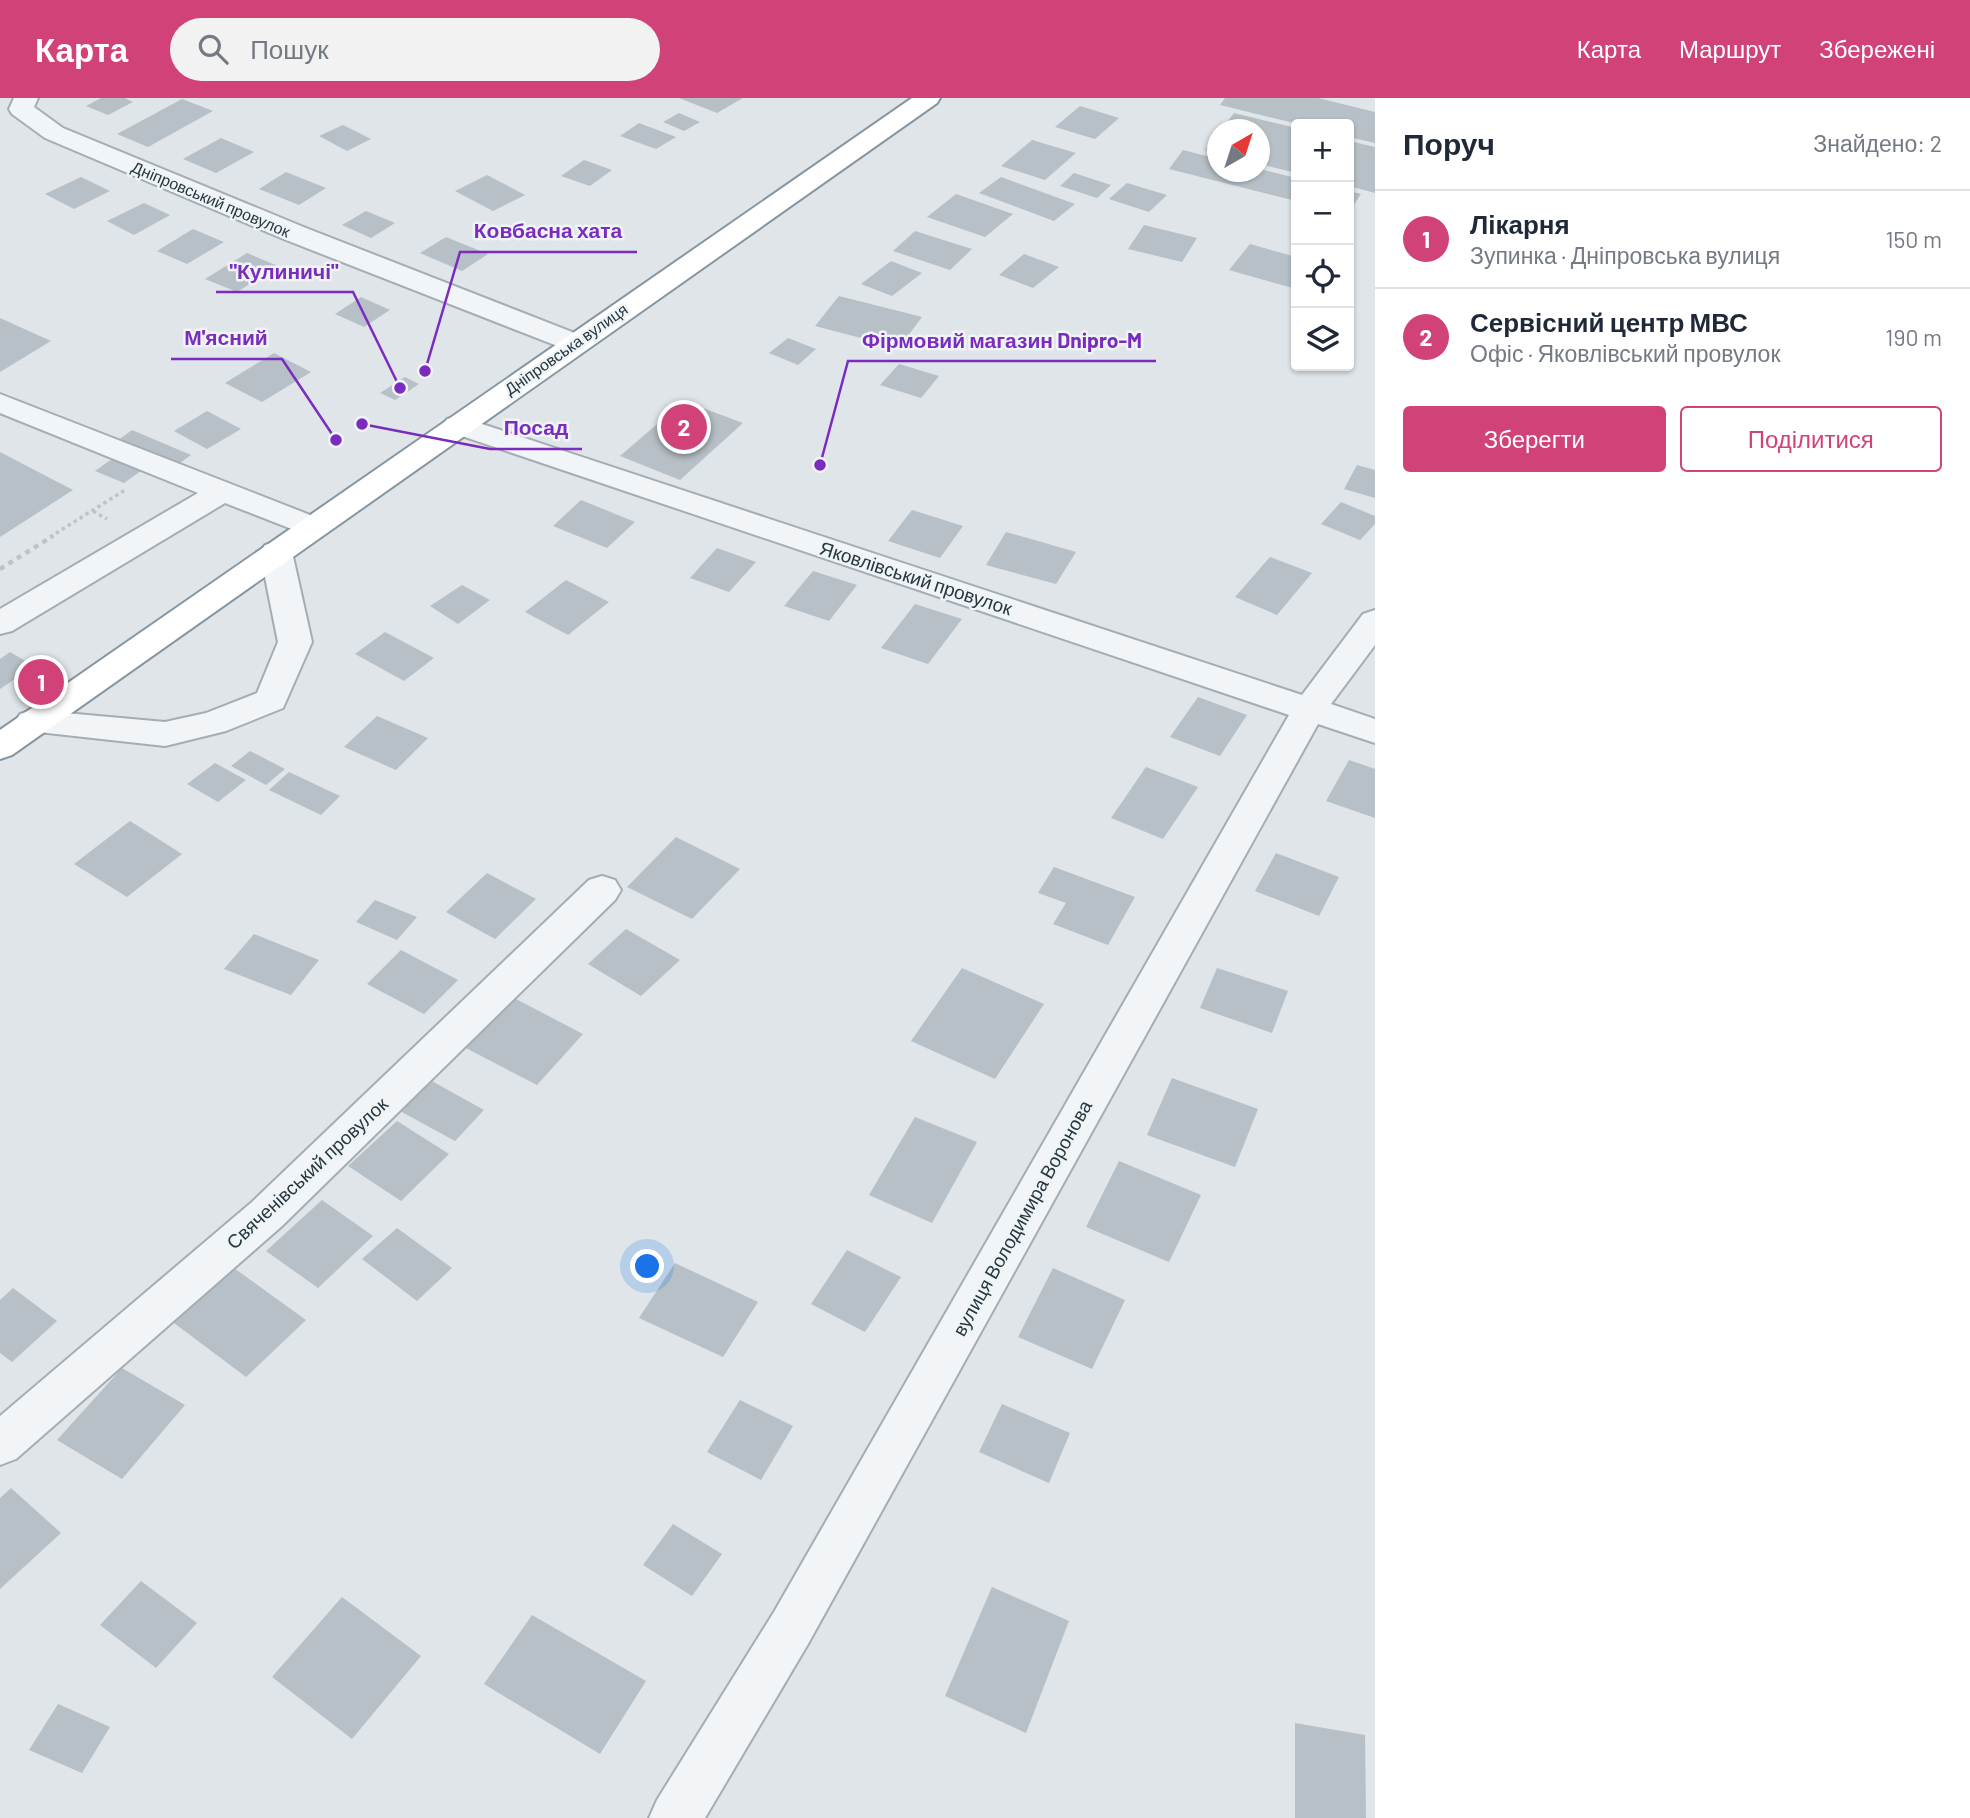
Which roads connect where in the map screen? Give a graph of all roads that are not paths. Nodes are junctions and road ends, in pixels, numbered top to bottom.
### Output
1 (26, 98) edge
2 (928, 98) edge
3 (575, 343) junction
4 (0, 403) edge
5 (458, 425) junction
6 (222, 492) junction
7 (312, 527) junction
8 (276, 552) junction
9 (1375, 621) edge
10 (0, 623) edge
11 (1309, 710) junction
12 (32, 722) junction
13 (1375, 731) edge
14 (0, 747) edge
15 (602, 890) dead end
16 (0, 1444) edge
17 (675, 1818) edge

1 - 3 street, Дніпровський провулок
2 - 3 highway, Дніпровська вулиця
3 - 5 highway, Дніпровська вулиця
4 - 6 street
5 - 7 highway, Дніпровська вулиця
5 - 11 street, Яковлівський провулок
6 - 7 street
6 - 10 street
7 - 8 highway, Дніпровська вулиця
8 - 12 highway, Дніпровська вулиця
8 - 12 street
9 - 11 street, вулиця Володимира Воронова
11 - 13 street, Яковлівський провулок
11 - 17 street, вулиця Володимира Воронова
12 - 14 highway, Дніпровська вулиця
15 - 16 street, Свяченівський провулок

